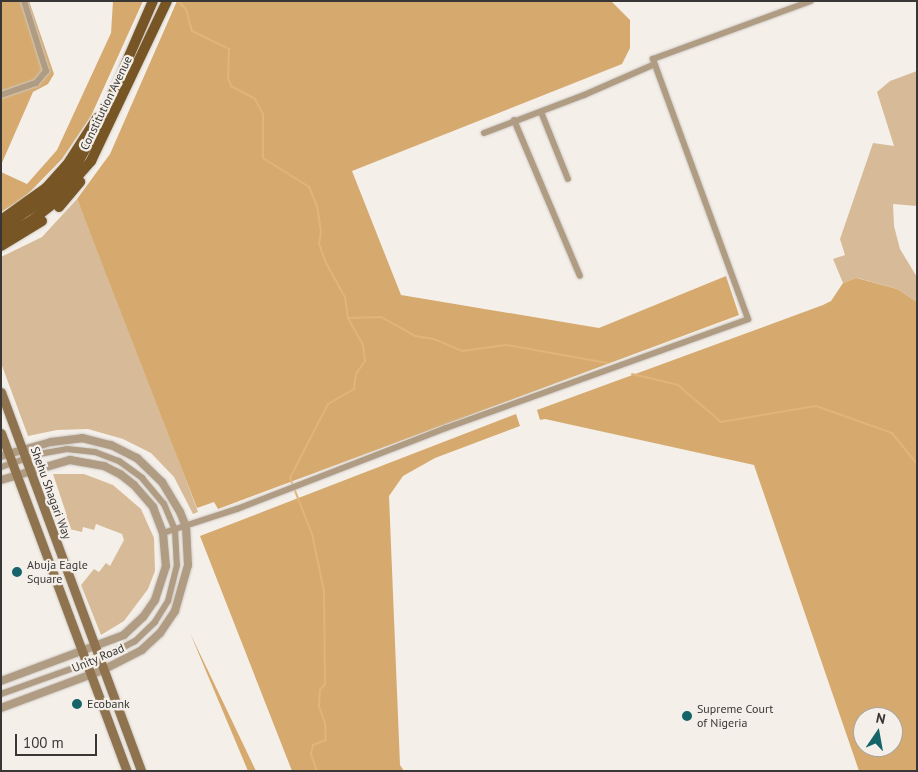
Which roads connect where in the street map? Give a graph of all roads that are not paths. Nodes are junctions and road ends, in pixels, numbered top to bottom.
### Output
1 (24, 1) edge
2 (153, 1) edge
3 (167, 1) edge
4 (811, 1) edge
5 (654, 64) junction
6 (1, 95) edge
7 (111, 99) junction
8 (541, 112) junction
9 (514, 120) junction
10 (484, 133) dead end
11 (91, 161) junction
12 (568, 179) dead end
13 (1, 220) edge
14 (1, 228) edge
15 (1, 238) edge
16 (1, 246) edge
17 (580, 276) dead end
18 (1, 392) edge
19 (1, 433) edge
20 (24, 454) junction
21 (7, 458) edge
22 (1, 467) edge
23 (29, 471) junction
24 (16, 475) junction
25 (1, 480) edge
26 (186, 527) junction
27 (175, 530) junction
28 (163, 533) junction
29 (95, 648) junction
30 (83, 653) junction
31 (99, 659) junction
32 (86, 663) junction
33 (103, 670) junction
34 (90, 674) junction
35 (1, 681) edge
36 (1, 694) edge
37 (1, 708) edge
38 (128, 771) edge
39 (141, 771) edge

1 - 6 street
2 - 7 main road, Constitution Avenue
3 - 11 main road, Constitution Avenue
4 - 5 street
5 - 8 street
5 - 26 street
7 - 13 main road
7 - 14 main road, Constitution Avenue
8 - 9 street
8 - 12 street
9 - 10 street
9 - 17 street
11 - 15 main road, Constitution Avenue
11 - 16 main road
18 - 20 main road, Shehu Shagari Way
19 - 21 main road
20 - 21 street, Unity Road
20 - 23 main road, Shehu Shagari Way
20 - 26 street, Unity Road
20 - 27 street, Unity Road
21 - 22 street, Unity Road
21 - 24 main road
23 - 24 street, Unity Road
23 - 28 street, Unity Road
23 - 29 main road, Shehu Shagari Way
24 - 25 street, Unity Road
24 - 30 main road
26 - 27 street
26 - 33 street, Unity Road
27 - 28 street
27 - 31 street, Unity Road
28 - 29 street, Unity Road
29 - 30 street, Unity Road
29 - 31 main road, Shehu Shagari Way
30 - 32 main road
30 - 35 street, Unity Road
31 - 32 street, Unity Road
31 - 33 main road, Shehu Shagari Way
32 - 34 main road
32 - 36 street, Unity Road
33 - 34 street, Unity Road
33 - 39 main road, Shehu Shagari Way
34 - 37 street, Unity Road
34 - 38 main road

